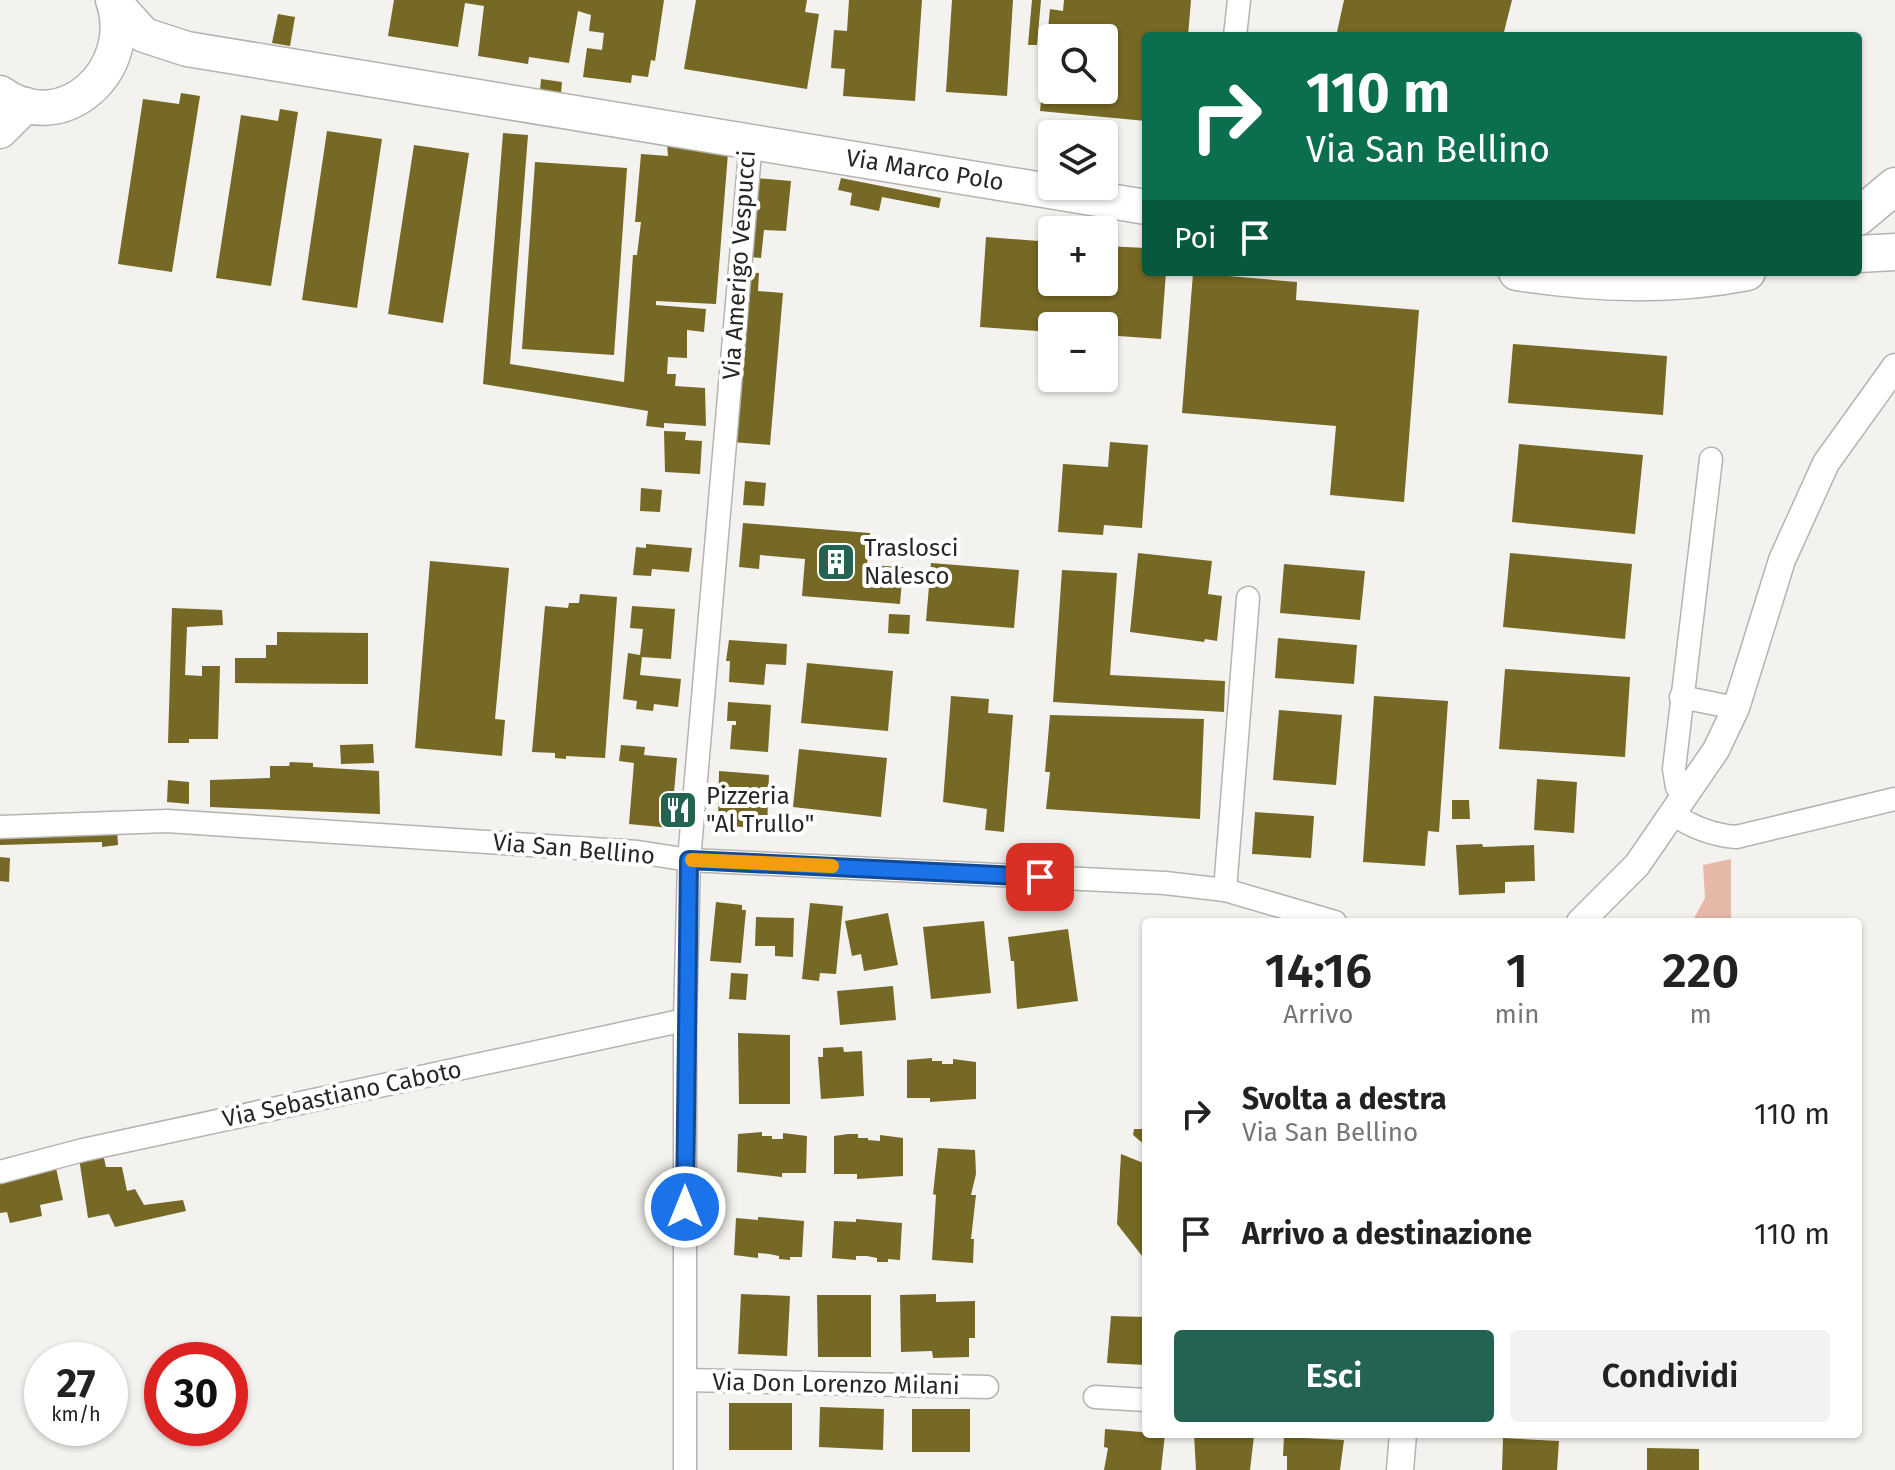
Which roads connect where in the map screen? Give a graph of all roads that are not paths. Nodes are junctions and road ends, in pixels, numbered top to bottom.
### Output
1 (1239, 0) edge
2 (113, 1) edge
3 (1235, 32) edge
4 (187, 49) junction
5 (108, 69) junction
6 (13, 99) edge
7 (0, 131) edge
8 (751, 141) junction
9 (1895, 186) edge
10 (1142, 206) edge
11 (1862, 214) edge
12 (1895, 252) edge
13 (1862, 254) edge
14 (1544, 276) edge
15 (1714, 276) edge
16 (1895, 367) edge
17 (1711, 459) dead end
18 (1248, 598) dead end
19 (1681, 697) junction
20 (1736, 708) junction
21 (1895, 799) edge
22 (1680, 805) junction
23 (0, 827) edge
24 (689, 860) junction
25 (1225, 890) junction
26 (1586, 917) edge
27 (1321, 918) edge
28 (685, 1020) junction
29 (0, 1172) edge
30 (686, 1380) junction
31 (987, 1387) dead end
32 (1095, 1397) dead end
33 (1142, 1400) edge
34 (1403, 1438) edge
35 (685, 1470) edge
36 (1400, 1470) edge

1 - 3 street
2 - 4 main road, Via Amerigo Vespucci
2 - 5 main road
4 - 5 main road, Via Amerigo Vespucci
4 - 8 main road, Via Amerigo Vespucci
5 - 6 main road
6 - 7 main road
8 - 10 main road, Via Marco Polo
8 - 24 street, Via Amerigo Vespucci
9 - 11 highway
12 - 13 highway
14 - 15 highway
16 - 20 street
17 - 19 street
18 - 25 street
19 - 20 street
19 - 22 street
20 - 22 street
21 - 22 street
22 - 26 street
23 - 24 street, Via San Bellino
24 - 25 street, Via San Bellino
24 - 28 street, Via Don Lorenzo Milani
25 - 27 street, Via San Bellino
28 - 29 street, Via Sebastiano Caboto
28 - 30 street, Via Don Lorenzo Milani
30 - 31 street, Via Don Lorenzo Milani
30 - 35 street, Via Don Lorenzo Milani
32 - 33 street
34 - 36 street

